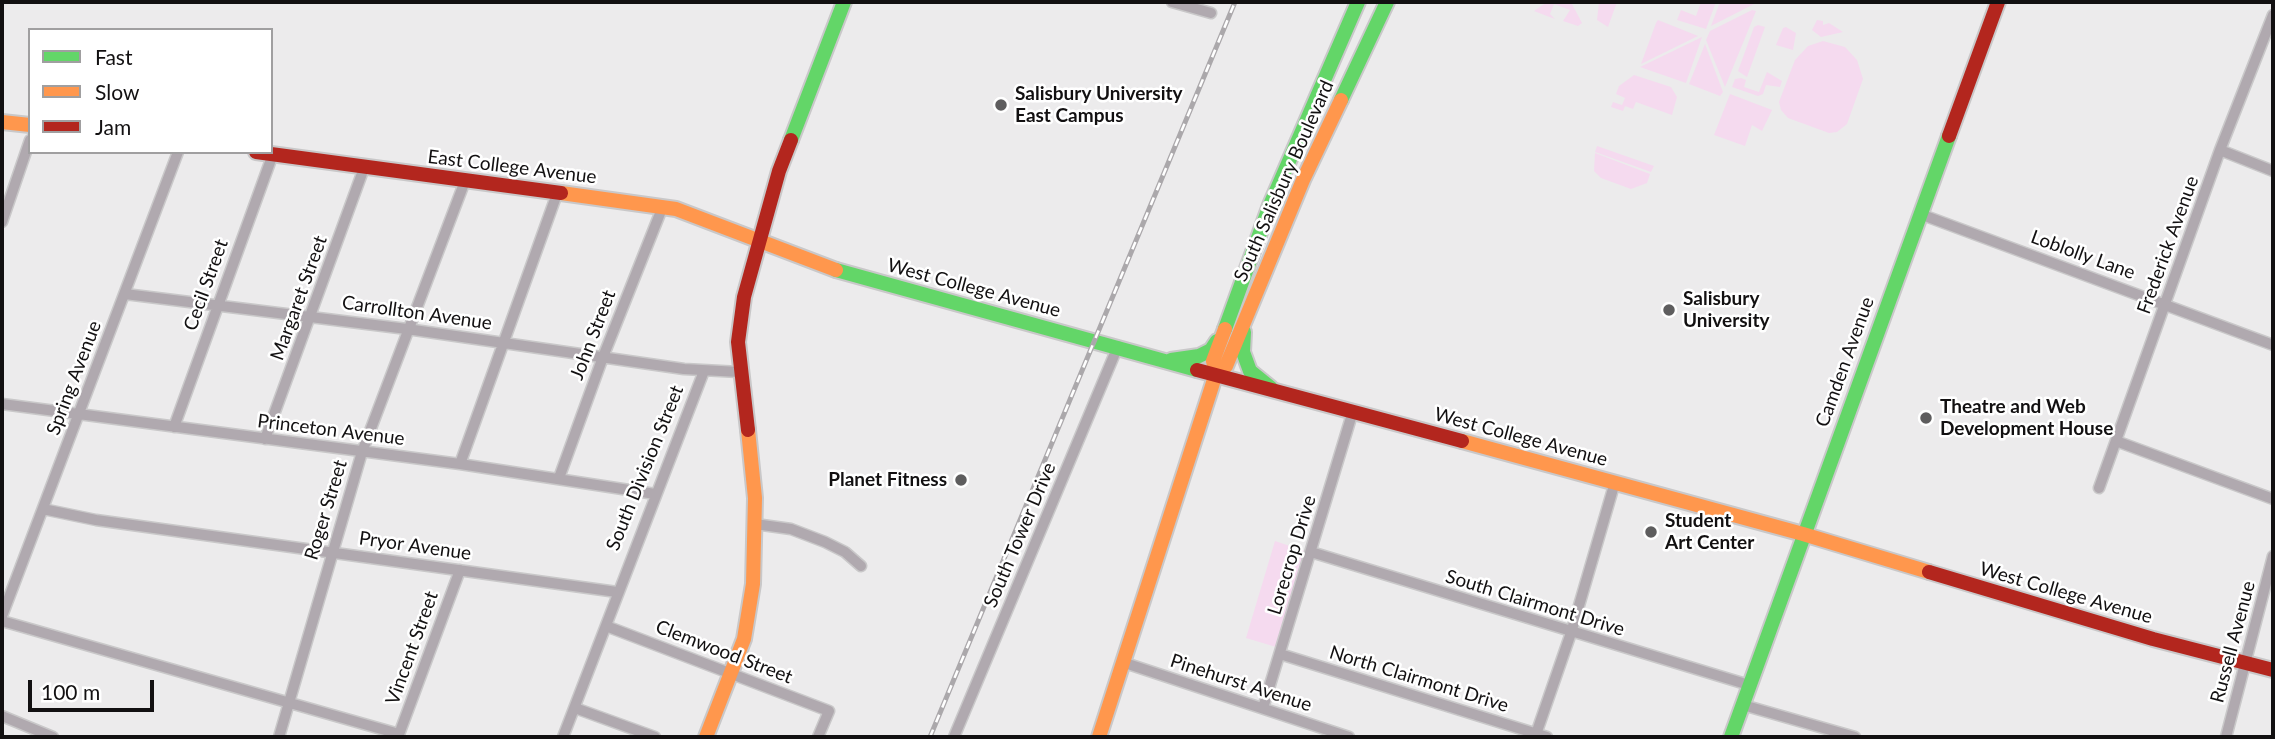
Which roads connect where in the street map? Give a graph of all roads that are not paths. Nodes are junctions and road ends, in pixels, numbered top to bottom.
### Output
1 (844, 2) edge
2 (1172, 2) edge
3 (1358, 2) edge
4 (1387, 2) edge
5 (1998, 2) edge
6 (1211, 13) dead end
7 (2273, 15) edge
8 (1309, 115) junction
9 (2, 122) edge
10 (28, 125) edge
11 (28, 146) edge
12 (2220, 150) junction
13 (177, 154) edge
14 (273, 154) joint
15 (364, 168) junction
16 (2273, 171) edge
17 (1303, 180) junction
18 (464, 181) junction
19 (558, 191) junction
20 (663, 206) junction
21 (1920, 214) junction
22 (2, 222) edge
23 (759, 240) junction
24 (125, 294) junction
25 (2166, 304) junction
26 (217, 305) junction
27 (312, 317) junction
28 (1244, 321) junction
29 (407, 329) junction
30 (1223, 334) junction
31 (505, 343) junction
32 (1118, 345) junction
33 (2273, 345) edge
34 (603, 357) junction
35 (1171, 360) junction
36 (704, 372) junction
37 (739, 372) junction
38 (1216, 373) junction
39 (1271, 388) junction
40 (2, 404) edge
41 (1353, 411) junction
42 (80, 413) junction
43 (174, 427) junction
44 (265, 439) junction
45 (2116, 442) junction
46 (362, 452) junction
47 (460, 464) junction
48 (559, 478) junction
49 (1615, 482) junction
50 (2099, 488) dead end
51 (655, 494) junction
52 (2273, 499) edge
53 (43, 509) junction
54 (755, 524) junction
55 (1803, 534) junction
56 (331, 551) junction
57 (1311, 552) junction
58 (2273, 556) edge
59 (861, 566) dead end
60 (460, 570) junction
61 (617, 592) junction
62 (2, 616) edge
63 (2, 621) edge
64 (606, 626) junction
65 (1571, 633) junction
66 (1280, 654) junction
67 (1122, 662) junction
68 (2246, 663) junction
69 (2273, 670) edge
70 (732, 674) junction
71 (1749, 685) junction
72 (289, 702) junction
73 (1742, 705) junction
74 (575, 708) junction
75 (1263, 708) junction
76 (2, 716) edge
77 (636, 734) edge
78 (398, 736) edge
79 (1535, 736) edge
80 (53, 737) edge
81 (279, 737) edge
82 (563, 737) edge
83 (655, 737) edge
84 (706, 737) edge
85 (818, 737) edge
86 (954, 737) edge
87 (1099, 737) edge
88 (1345, 737) edge
89 (1548, 737) edge
90 (1731, 737) edge
91 (1855, 737) edge
92 (2225, 737) edge

1 - 23 street
2 - 6 street
3 - 8 street, South Salisbury Boulevard
4 - 17 street, South Salisbury Boulevard
5 - 21 street, Camden Avenue
7 - 12 street, Frederick Avenue
8 - 17 street
8 - 30 street, South Salisbury Boulevard
9 - 10 street
11 - 22 street
12 - 16 street
12 - 25 street, Frederick Avenue
13 - 24 street, Spring Avenue
14 - 15 street, East College Avenue
14 - 26 street, Cecil Street
15 - 18 street, East College Avenue
15 - 27 street, Margaret Street
17 - 28 street, South Salisbury Boulevard
18 - 19 street, East College Avenue
18 - 29 street, Roger Street
19 - 20 street, East College Avenue
19 - 31 street
20 - 23 street, East College Avenue
20 - 34 street, John Street
21 - 25 street, Loblolly Lane
21 - 55 street, Camden Avenue
23 - 32 street, West College Avenue
23 - 37 street
24 - 26 street, Carrollton Avenue
24 - 42 street, Spring Avenue
25 - 33 street, Loblolly Lane
25 - 45 street, Frederick Avenue
26 - 27 street, Carrollton Avenue
26 - 43 street, Cecil Street
27 - 29 street, Carrollton Avenue
27 - 44 street, Margaret Street
28 - 38 street, South Salisbury Boulevard
28 - 39 street
29 - 31 street, Carrollton Avenue
29 - 46 street, Roger Street
30 - 35 street
30 - 38 street, South Salisbury Boulevard
31 - 34 street, Carrollton Avenue
31 - 47 street
32 - 35 street, West College Avenue
32 - 86 street, South Tower Drive
34 - 36 street, Carrollton Avenue
34 - 48 street, John Street
35 - 38 street, West College Avenue
36 - 37 street, South Division Street
36 - 51 street, South Division Street
37 - 54 street
38 - 39 street, West College Avenue
38 - 67 street, South Salisbury Boulevard
39 - 41 street, West College Avenue
40 - 42 street, Princeton Avenue
41 - 49 street, West College Avenue
41 - 57 street, Lorecrop Drive
42 - 43 street, Princeton Avenue
42 - 53 street, Spring Avenue
43 - 44 street, Princeton Avenue
44 - 46 street, Princeton Avenue
45 - 50 street, Frederick Avenue
45 - 52 street
46 - 47 street, Princeton Avenue
46 - 56 street, Roger Street
47 - 48 street, Princeton Avenue
48 - 51 street, Princeton Avenue
49 - 55 street, West College Avenue
49 - 65 street
51 - 61 street, South Division Street
53 - 56 street, Pryor Avenue
53 - 62 street, Spring Avenue
54 - 59 street
54 - 70 street
55 - 68 street, West College Avenue
55 - 71 street, Camden Avenue
56 - 60 street, Pryor Avenue
56 - 72 street, Roger Street
57 - 65 street, South Clairmont Drive
57 - 66 street, Lorecrop Drive
58 - 68 street, Russell Avenue
60 - 61 street, Pryor Avenue
60 - 78 street, Vincent Street
61 - 64 street, South Division Street
63 - 72 street
64 - 70 street, Clemwood Street
64 - 74 street, South Division Street
65 - 71 street, South Clairmont Drive
65 - 79 street
66 - 75 street, Lorecrop Drive
66 - 79 street, North Clairmont Drive
67 - 75 street, Pinehurst Avenue
67 - 87 street, South Salisbury Boulevard
68 - 69 street, West College Avenue
68 - 92 street, Russell Avenue
70 - 84 street
70 - 85 street, Clemwood Street
71 - 73 street, Camden Avenue
72 - 78 street
72 - 81 street, Roger Street
73 - 90 street, Camden Avenue
73 - 91 street
74 - 77 street
74 - 82 street, South Division Street
75 - 88 street, Pinehurst Avenue
76 - 80 street
77 - 83 street
79 - 89 street, North Clairmont Drive

